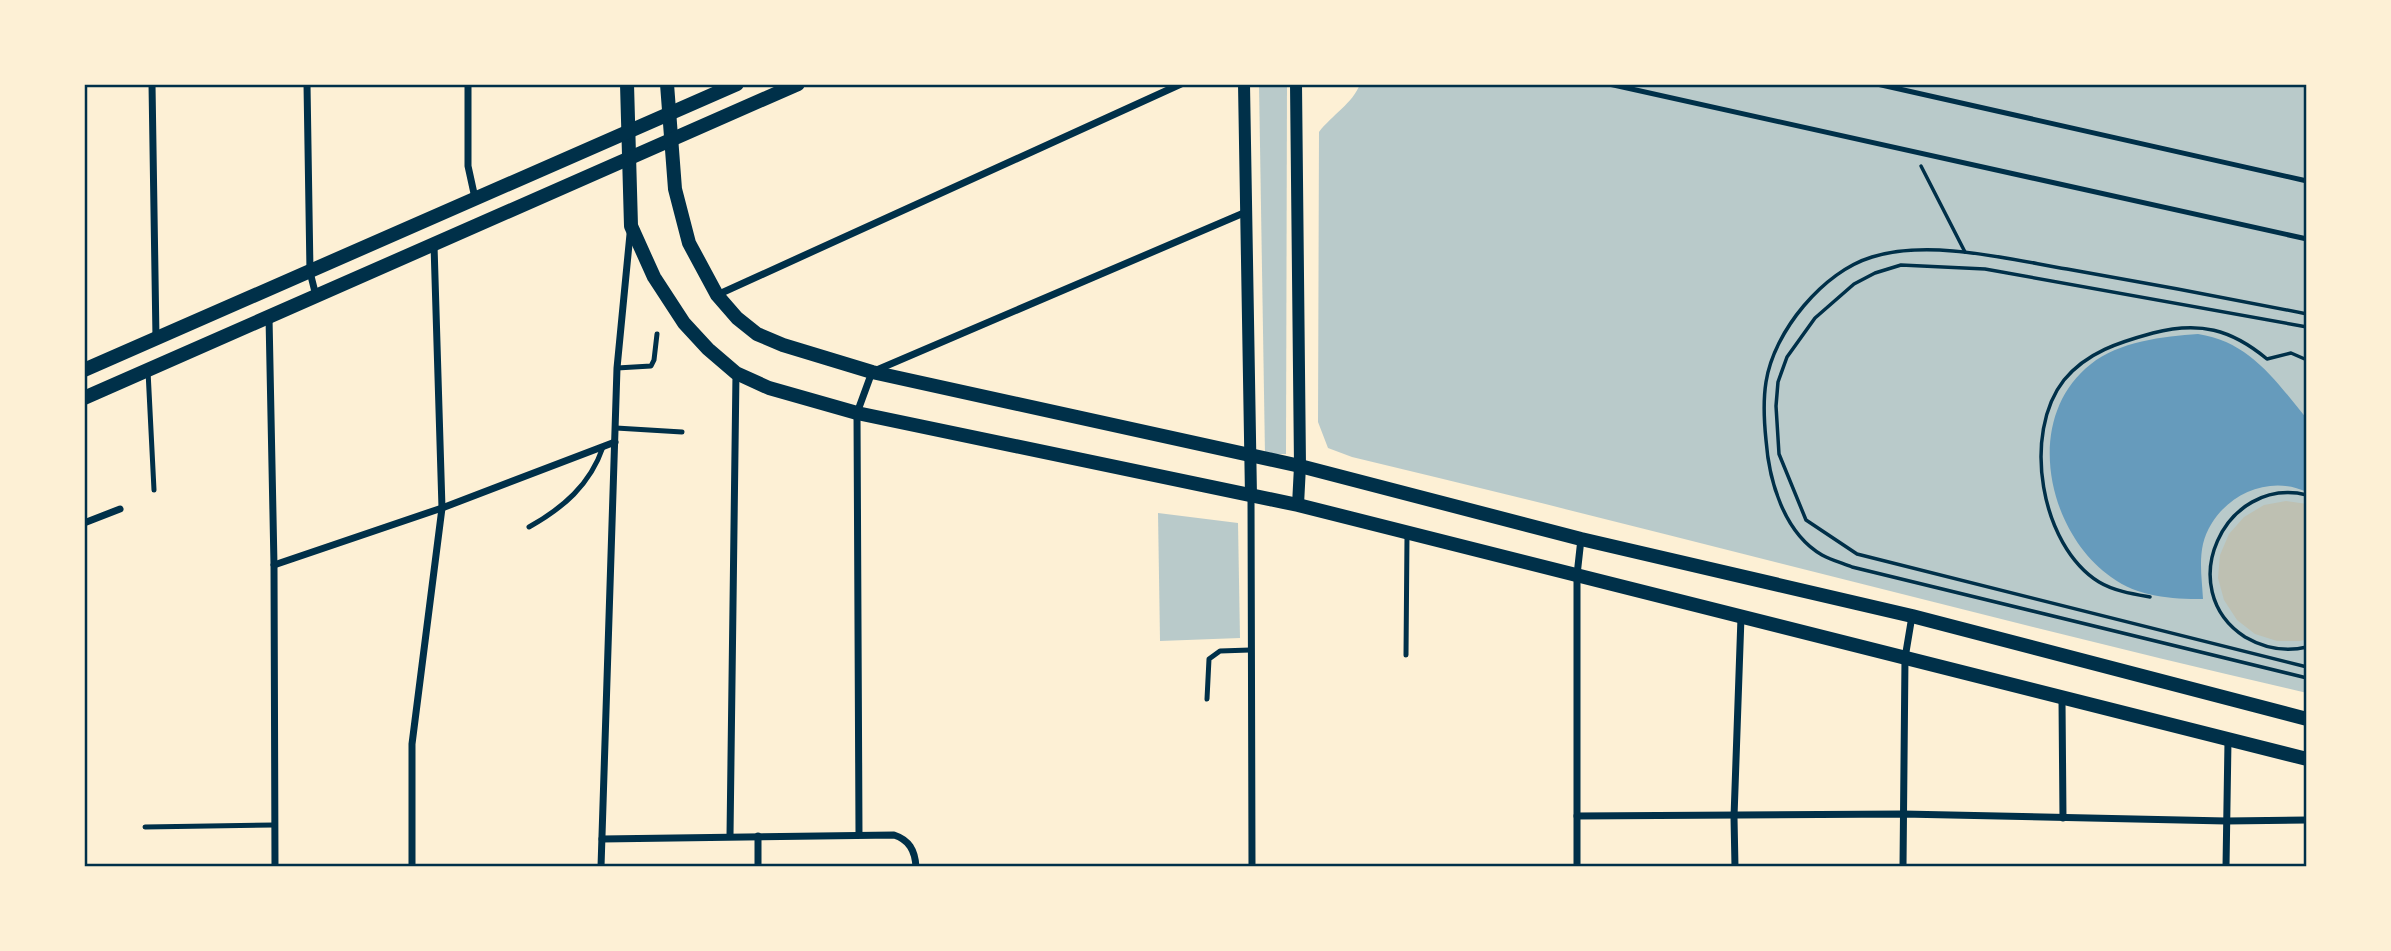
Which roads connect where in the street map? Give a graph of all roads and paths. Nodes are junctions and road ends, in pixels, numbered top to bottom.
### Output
1 (152, 84) edge
2 (307, 84) edge
3 (468, 84) edge
4 (627, 84) edge
5 (667, 84) edge
6 (737, 84) edge
7 (798, 84) edge
8 (1181, 84) edge
9 (1244, 84) edge
10 (1296, 84) edge
11 (1609, 84) edge
12 (1877, 84) edge
13 (668, 114) junction
14 (628, 132) junction
15 (669, 139) junction
16 (1914, 152) junction
17 (629, 157) junction
18 (2307, 181) edge
19 (475, 198) junction
20 (1246, 212) junction
21 (631, 226) junction
22 (2307, 239) edge
23 (434, 244) junction
24 (1965, 252) junction
25 (310, 272) junction
26 (717, 295) junction
27 (316, 297) junction
28 (2307, 314) edge
29 (268, 317) junction
30 (2307, 327) edge
31 (657, 334) dead end
32 (156, 338) junction
33 (2307, 360) edge
34 (617, 368) junction
35 (84, 370) edge
36 (148, 370) junction
37 (872, 372) junction
38 (736, 373) junction
39 (84, 397) edge
40 (857, 413) junction
41 (616, 428) junction
42 (681, 432) dead end
43 (615, 442) junction
44 (603, 447) junction
45 (1252, 457) junction
46 (1300, 466) junction
47 (154, 490) dead end
48 (2307, 495) edge
49 (1251, 496) junction
50 (1298, 505) junction
51 (442, 508) junction
52 (120, 509) dead end
53 (84, 523) edge
54 (529, 527) dead end
55 (1408, 533) junction
56 (1581, 539) junction
57 (274, 565) junction
58 (1577, 575) junction
59 (2150, 597) dead end
60 (1912, 616) junction
61 (1741, 617) junction
62 (2258, 643) junction
63 (2307, 647) edge
64 (1250, 650) junction
65 (2255, 654) junction
66 (1406, 655) dead end
67 (1905, 658) junction
68 (2307, 667) edge
69 (2307, 678) edge
70 (1207, 699) dead end
71 (2062, 700) junction
72 (2307, 719) edge
73 (2228, 741) junction
74 (2307, 759) edge
75 (1903, 814) junction
76 (1577, 816) junction
77 (1734, 817) junction
78 (2063, 818) junction
79 (2307, 820) edge
80 (2226, 821) junction
81 (274, 825) junction
82 (145, 827) dead end
83 (859, 834) junction
84 (730, 836) junction
85 (758, 836) junction
86 (602, 839) junction
87 (275, 867) edge
88 (412, 867) edge
89 (601, 867) edge
90 (758, 867) edge
91 (916, 867) edge
92 (1252, 867) edge
93 (1577, 867) edge
94 (1735, 867) edge
95 (1903, 867) edge
96 (2226, 867) edge

1 - 32 street
2 - 25 street
3 - 19 street
4 - 14 main road
5 - 13 main road
6 - 13 main road
7 - 15 main road
8 - 26 street
9 - 20 street
10 - 46 street
11 - 16 lane
12 - 18 lane
13 - 14 main road
13 - 15 main road
14 - 17 main road
14 - 19 main road
15 - 17 main road
15 - 26 main road
16 - 22 lane
16 - 24 path
17 - 21 main road
17 - 23 main road
19 - 25 main road
20 - 37 street
20 - 45 street
21 - 34 street
21 - 38 main road
23 - 27 main road
23 - 51 street
24 - 28 path
24 - 69 path
25 - 27 street
25 - 32 main road
26 - 37 main road
27 - 29 main road
29 - 36 main road
29 - 57 street
30 - 65 path
31 - 34 lane
32 - 35 main road
33 - 59 path
34 - 41 street
36 - 39 main road
36 - 47 lane
37 - 40 street
37 - 45 main road
38 - 40 main road
38 - 84 street
40 - 49 main road
40 - 83 street
41 - 42 lane
41 - 43 street
43 - 44 street
43 - 86 street
44 - 51 street
44 - 54 lane
45 - 46 main road
45 - 49 street
46 - 50 street
46 - 56 main road
48 - 62 path
49 - 50 main road
49 - 64 street
50 - 55 main road
51 - 57 street
51 - 88 street
52 - 53 street
55 - 58 main road
55 - 66 lane
56 - 58 street
56 - 60 main road
57 - 81 street
58 - 61 main road
58 - 76 street
60 - 67 street
60 - 72 main road
61 - 67 main road
61 - 77 street
62 - 63 path
62 - 65 path
64 - 70 lane
64 - 92 street
65 - 68 path
67 - 71 main road
67 - 75 street
71 - 73 main road
71 - 78 street
73 - 74 main road
73 - 80 street
75 - 77 street
75 - 78 street
75 - 95 street
76 - 77 street
76 - 93 street
77 - 94 street
78 - 80 street
79 - 80 street
80 - 96 street
81 - 82 lane
81 - 87 street
83 - 85 street
83 - 91 street
84 - 85 street
84 - 86 street
85 - 90 street
86 - 89 street

